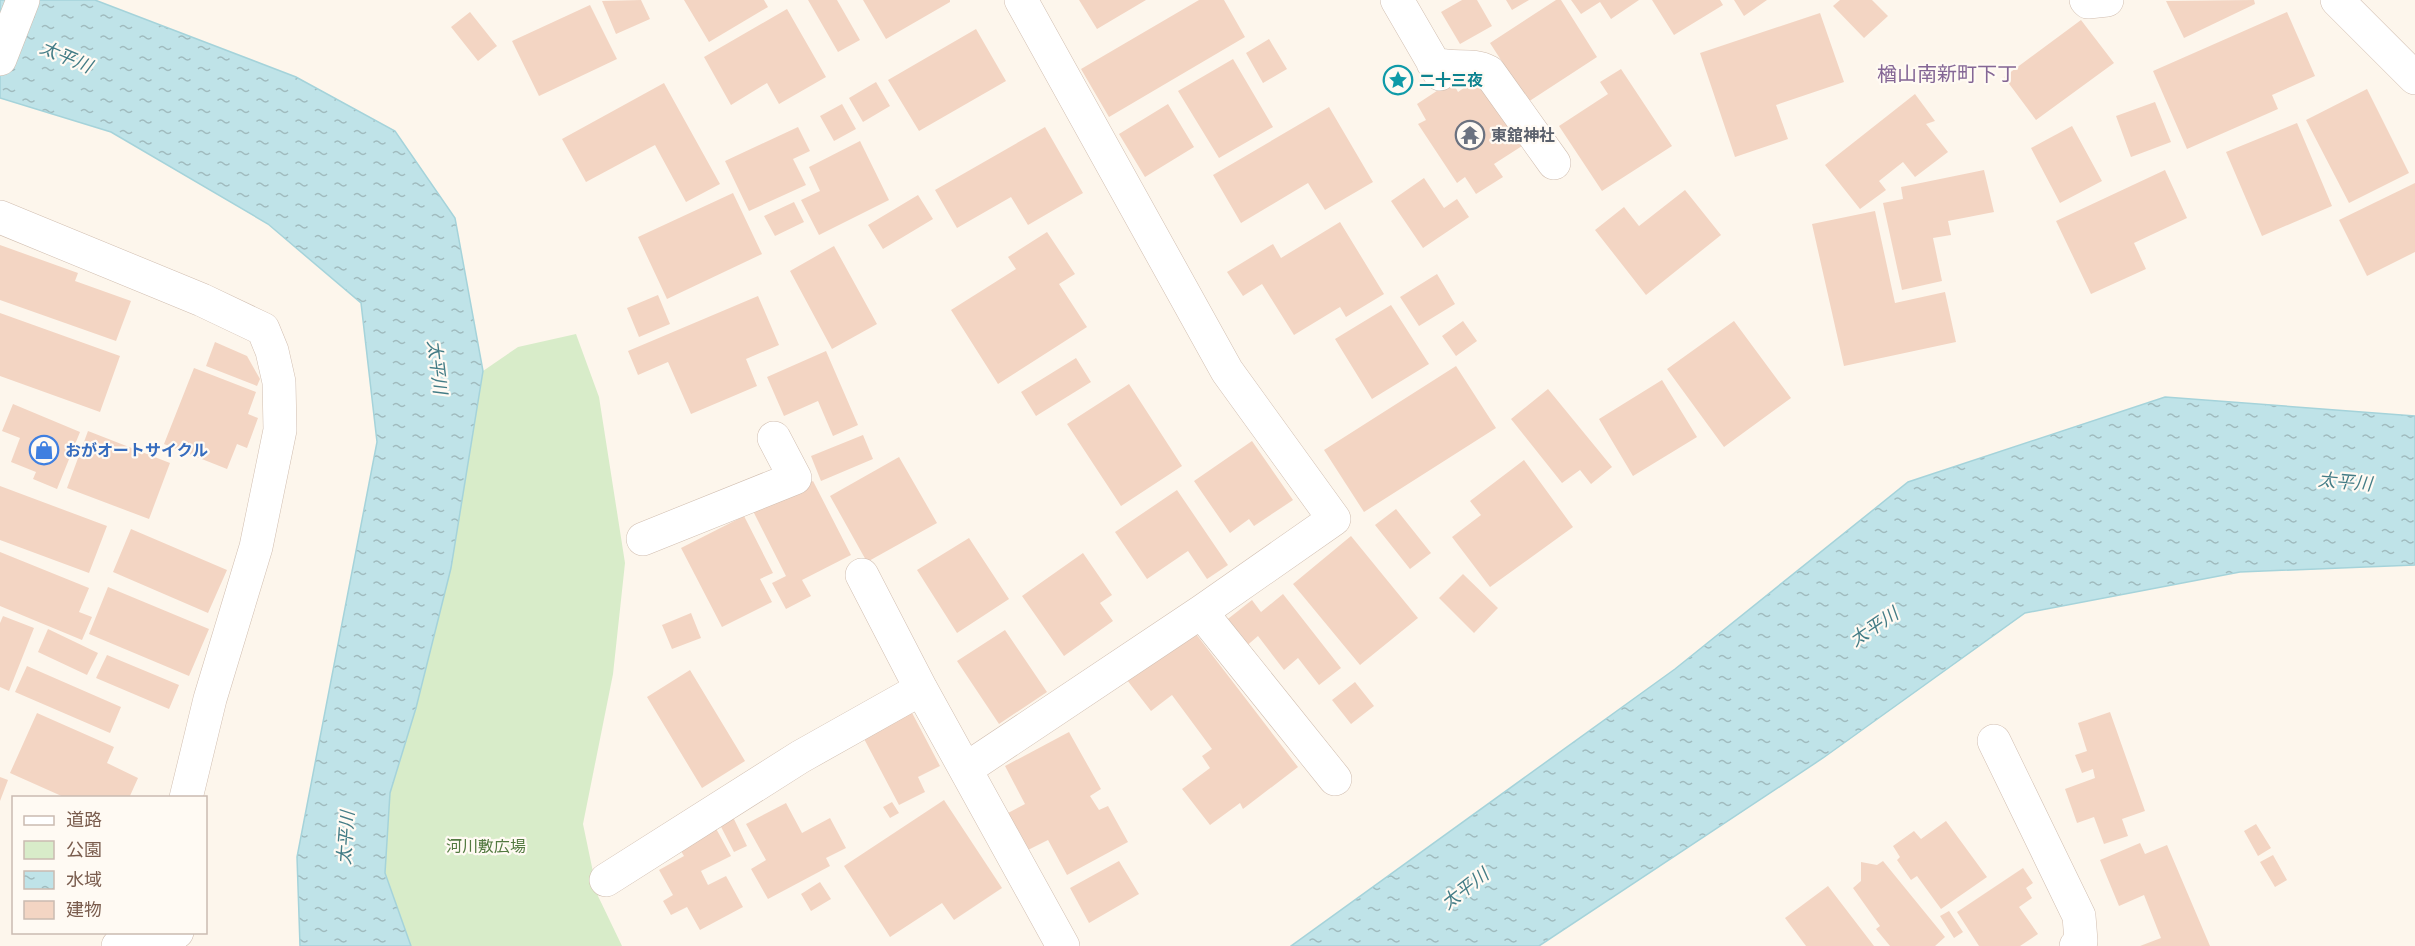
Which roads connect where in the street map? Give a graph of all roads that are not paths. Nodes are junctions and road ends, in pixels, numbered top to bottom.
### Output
1 (23, 0) edge
2 (1021, 0) edge
3 (1397, 0) edge
4 (2086, 0) edge
5 (2107, 0) edge
6 (2337, 0) edge
7 (0, 59) edge
8 (2415, 78) edge
9 (1554, 163) dead end
10 (0, 217) edge
11 (774, 438) dead end
12 (643, 538) dead end
13 (862, 575) dead end
14 (1201, 612) junction
15 (921, 689) junction
16 (1994, 741) dead end
17 (966, 769) junction
18 (1335, 779) dead end
19 (186, 796) edge
20 (606, 880) dead end
21 (169, 934) edge
22 (118, 946) edge
23 (1063, 946) edge
24 (2076, 946) edge

1 - 7 street
2 - 14 street
3 - 9 street
4 - 5 street
6 - 8 street
10 - 19 street
11 - 12 street
13 - 15 street
14 - 17 street
14 - 18 street
15 - 17 street
15 - 20 street
16 - 24 street
17 - 23 street
21 - 22 street

